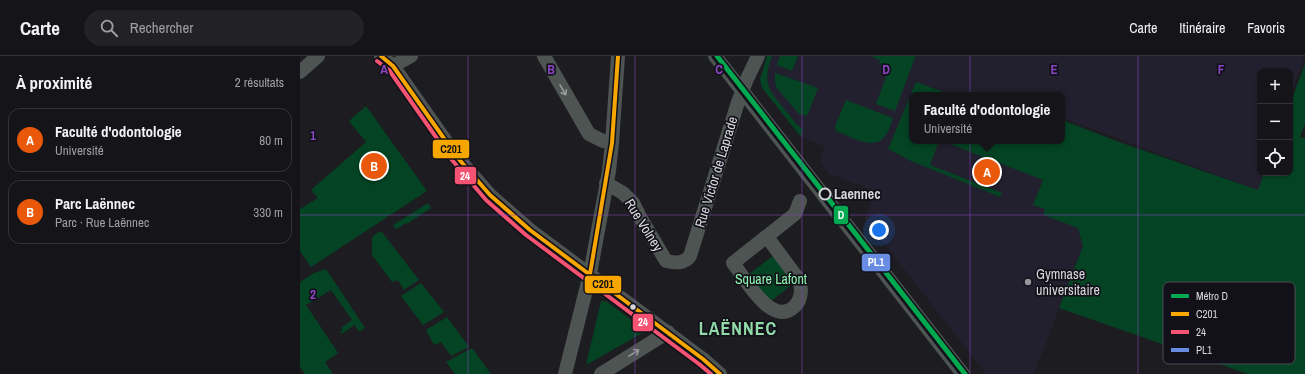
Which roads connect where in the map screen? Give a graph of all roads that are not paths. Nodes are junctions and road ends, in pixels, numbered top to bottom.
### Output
1 (318, 56) edge
2 (381, 56) edge
3 (410, 56) edge
4 (544, 56) edge
5 (618, 56) edge
6 (714, 56) edge
7 (758, 56) edge
8 (393, 66) junction
9 (300, 72) edge
10 (742, 90) junction
11 (612, 143) junction
12 (606, 183) junction
13 (800, 201) dead end
14 (767, 237) junction
15 (682, 262) joint
16 (590, 274) junction
17 (668, 332) junction
18 (565, 374) edge
19 (601, 374) edge
20 (720, 374) edge
21 (964, 374) edge

1 - 9 street
2 - 8 street
3 - 8 street
4 -> 11 street
5 - 11 street
6 - 10 street
7 - 10 street, Rue Victor de Laprade
8 - 16 street
10 - 15 street, Rue Victor de Laprade
10 - 21 street
11 - 12 street
12 - 15 street, Rue Volney
12 - 16 street
13 - 14 street
14 - 14 street
16 - 17 street
16 - 18 street
19 -> 17 street
17 - 20 street

